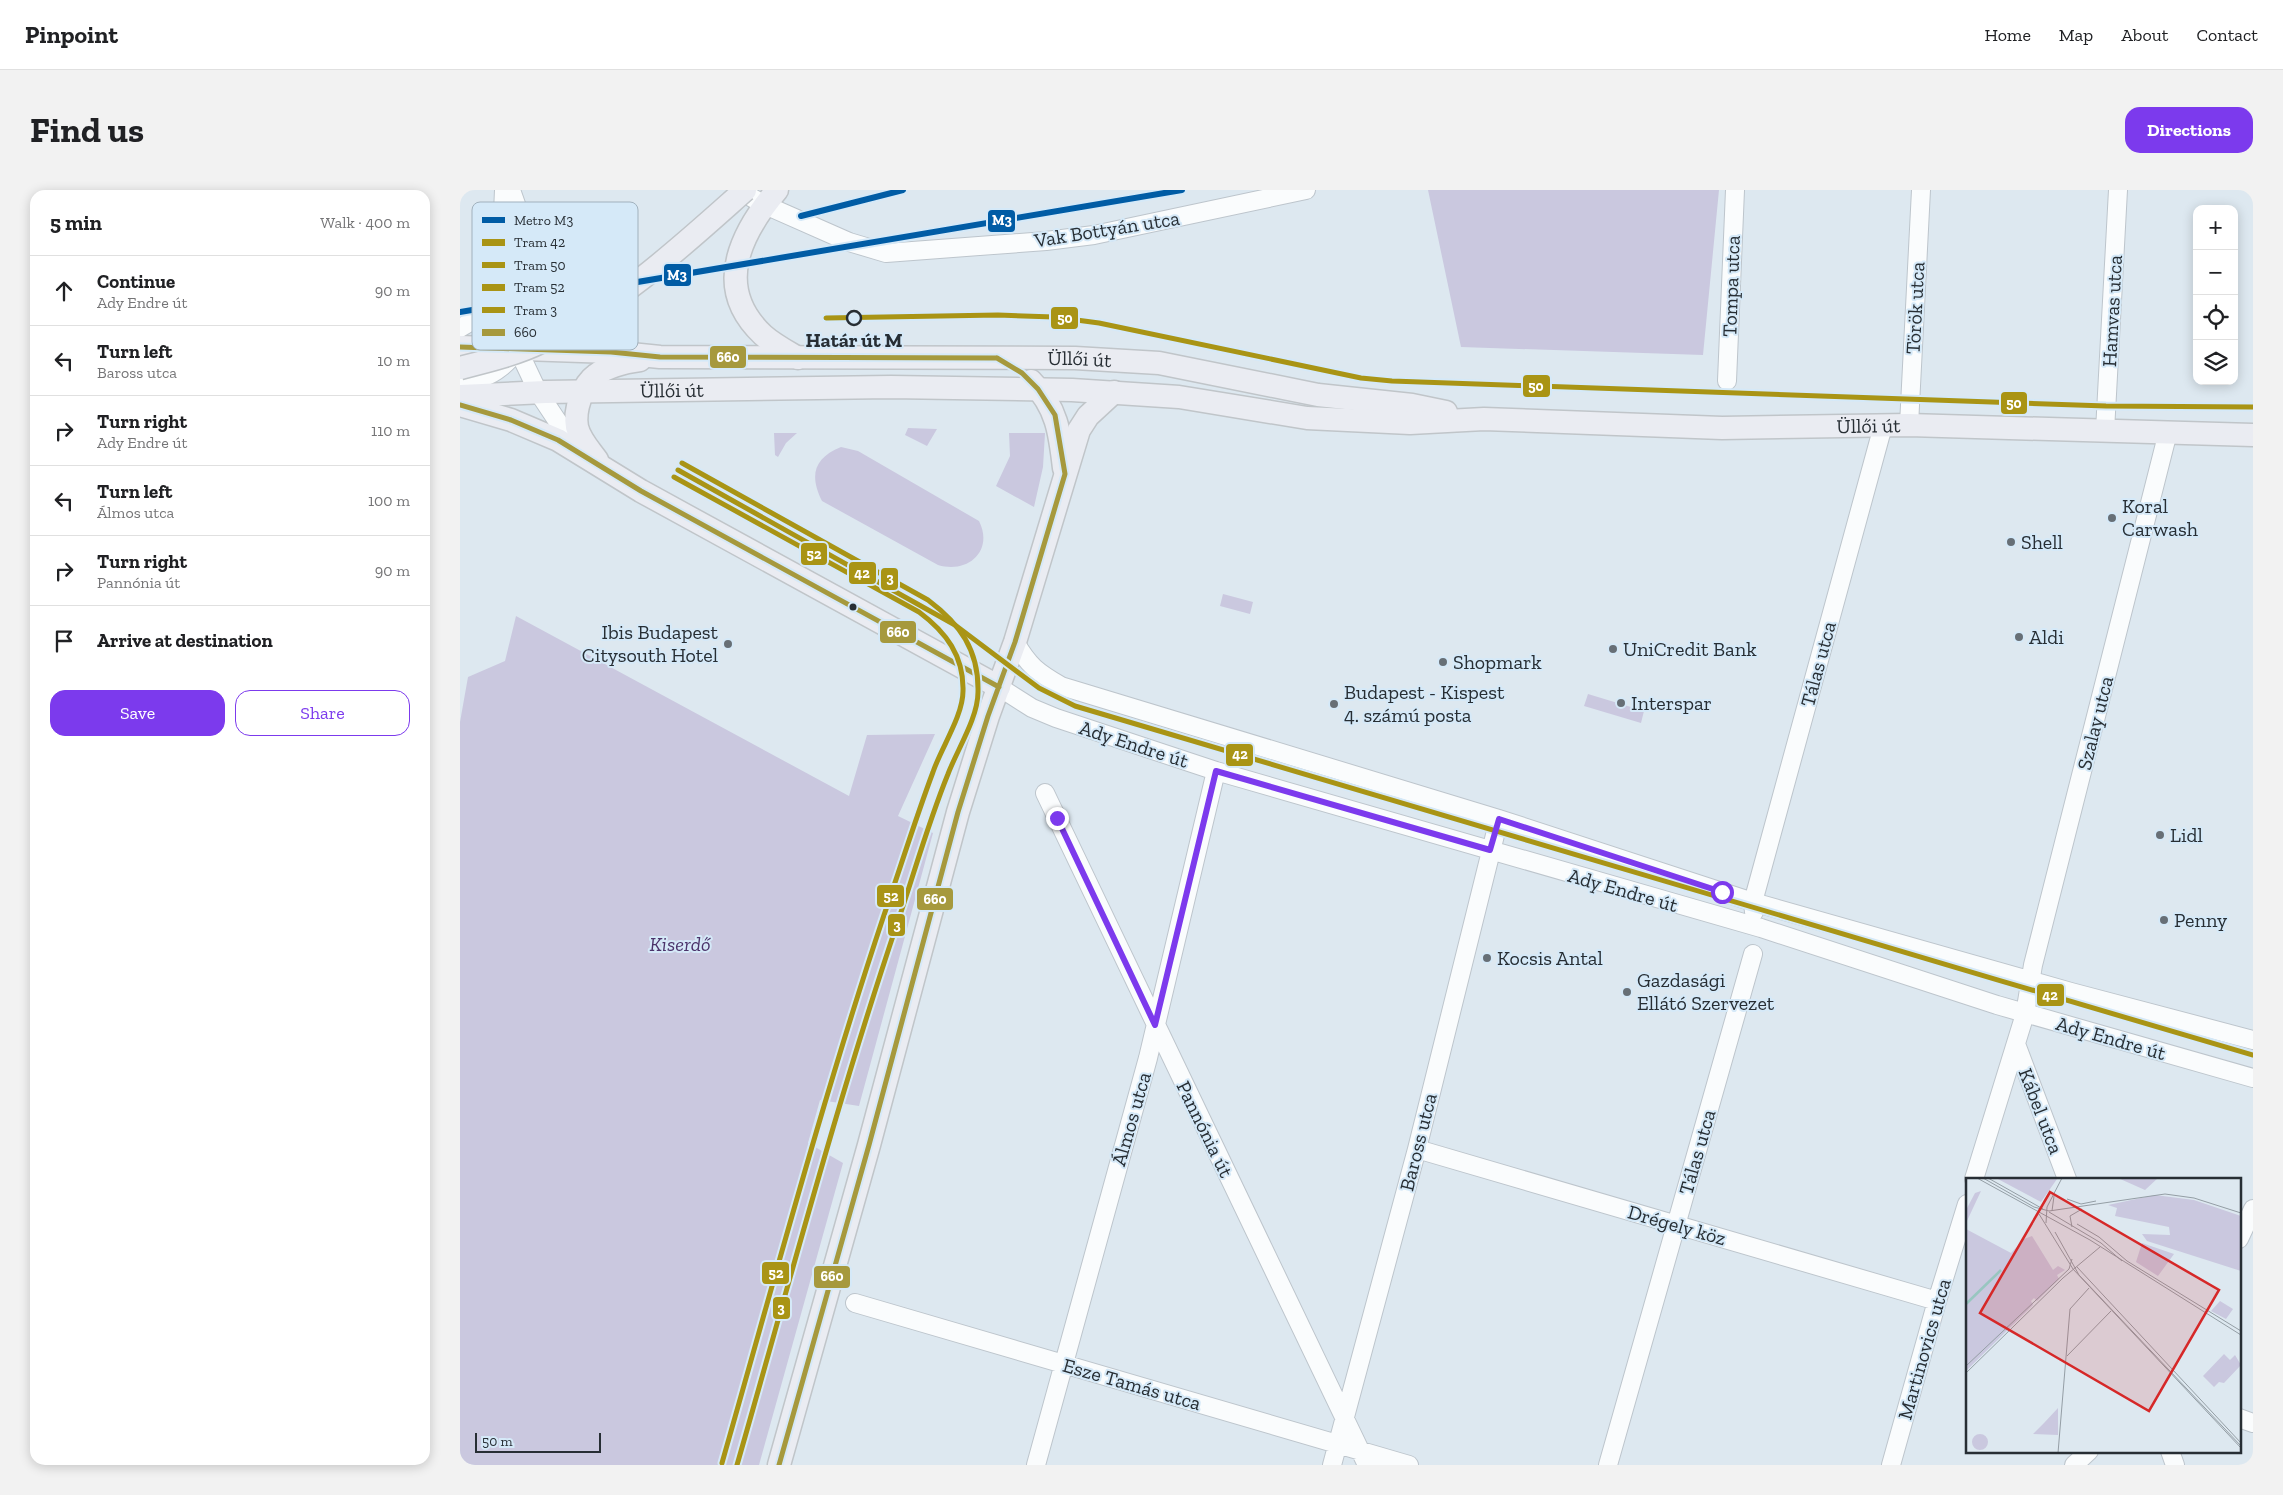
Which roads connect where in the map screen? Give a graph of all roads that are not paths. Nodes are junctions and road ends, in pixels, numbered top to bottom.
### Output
1 (511, 190) edge
2 (738, 190) edge
3 (744, 190) edge
4 (1306, 190) edge
5 (1735, 190) edge
6 (1922, 190) edge
7 (2118, 190) edge
8 (771, 197) edge
9 (515, 202) edge
10 (638, 281) edge
11 (472, 320) edge
12 (460, 328) edge
13 (495, 350) edge
14 (508, 350) edge
15 (512, 350) edge
16 (521, 350) edge
17 (568, 350) edge
18 (588, 352) joint
19 (660, 358) junction
20 (798, 358) junction
21 (997, 358) junction
22 (460, 367) edge
23 (1727, 381) dead end
24 (460, 385) edge
25 (1038, 389) junction
26 (584, 391) junction
27 (538, 392) junction
28 (1114, 392) junction
29 (460, 396) edge
30 (460, 405) edge
31 (1484, 419) junction
32 (1883, 426) junction
33 (1909, 426) junction
34 (2105, 431) junction
35 (2168, 432) junction
36 (2253, 435) edge
37 (578, 452) junction
38 (602, 467) junction
39 (1065, 474) junction
40 (1015, 642) junction
41 (999, 687) junction
42 (1216, 771) junction
43 (1045, 793) dead end
44 (1499, 819) junction
45 (1490, 850) junction
46 (1752, 902) junction
47 (1730, 920) junction
48 (1761, 928) junction
49 (1753, 954) dead end
50 (2029, 980) junction
51 (2026, 1014) junction
52 (1155, 1025) junction
53 (2253, 1040) edge
54 (2016, 1044) junction
55 (2253, 1078) edge
56 (1417, 1149) junction
57 (1974, 1178) edge
58 (2067, 1178) edge
59 (1966, 1207) edge
60 (2253, 1209) edge
61 (1676, 1225) junction
62 (2240, 1236) edge
63 (1937, 1301) junction
64 (855, 1302) dead end
65 (1063, 1364) junction
66 (1345, 1417) junction
67 (2240, 1418) edge
68 (2253, 1423) edge
69 (1337, 1445) junction
70 (2088, 1452) edge
71 (2170, 1452) edge
72 (1364, 1458) edge
73 (779, 1465) edge
74 (1036, 1465) edge
75 (1332, 1465) edge
76 (1409, 1465) edge
77 (1608, 1465) edge
78 (1891, 1465) edge
79 (2074, 1465) edge
80 (2175, 1465) edge

1 - 9 street
2 - 8 street, Vak Bottyán utca
3 - 10 main road, bridge
4 - 8 street, Vak Bottyán utca
5 - 23 street, Tompa utca
6 - 33 street, Török utca
7 - 34 street, Hamvas utca
8 - 20 main road
11 - 12 street
13 - 22 street
14 - 24 street
15 - 27 street
16 - 22 main road, bridge
17 - 18 main road, Üllői út
18 - 19 main road, Üllői út
19 - 20 main road, Üllői út
19 - 26 main road
20 - 21 main road, Üllői út
21 - 25 main road
21 - 31 main road, Üllői út
25 - 26 main road, Üllői út
25 - 28 main road, Üllői út
25 - 39 main road
26 - 27 main road, Üllői út
26 - 38 main road
27 - 29 main road, Üllői út
27 - 37 street
28 - 31 main road, Üllői út
28 - 39 main road
30 - 37 main road
31 - 32 main road, Üllői út
32 - 33 main road, Üllői út
32 - 46 street, Tálas utca
33 - 34 main road, Üllői út
34 - 35 main road, Üllői út
35 - 36 main road, Üllői út
35 - 50 street, Szalay utca
37 - 38 main road
38 - 41 main road
39 - 40 main road
40 - 41 main road
40 - 44 street, Ady Endre út
41 - 42 street, Ady Endre út
41 - 73 main road
42 - 45 street, Ady Endre út
42 - 52 street, Álmos utca
43 - 52 street, Pannónia út
44 - 45 street, Baross utca
44 - 46 street, Ady Endre út
45 - 47 street, Ady Endre út
45 - 56 street, Baross utca
46 - 47 street
46 - 48 street
46 - 50 street, Ady Endre út
47 - 48 street, Ady Endre út
48 - 51 street, Ady Endre út
49 - 61 street, Tálas utca
50 - 51 street, Szalay utca
50 - 53 street, Ady Endre út
51 - 54 street
51 - 55 street, Ady Endre út
52 - 65 street, Álmos utca
52 - 66 street, Pannónia út
54 - 57 street
54 - 58 street, Kábel utca
56 - 61 street, Drégely köz
56 - 66 street, Baross utca
59 - 63 street, Martinovics utca
60 - 62 street
61 - 63 street, Drégely köz
61 - 77 street, Tálas utca
63 - 78 street, Martinovics utca
64 - 65 street, Esze Tamás utca
65 - 69 street, Esze Tamás utca
65 - 74 street, Álmos utca
66 - 69 street, Baross utca
66 - 72 street, Pannónia út
67 - 68 street
69 - 72 street, Esze Tamás utca
69 - 75 street, Baross utca
70 - 79 street
71 - 80 street
72 - 76 street, Esze Tamás utca

